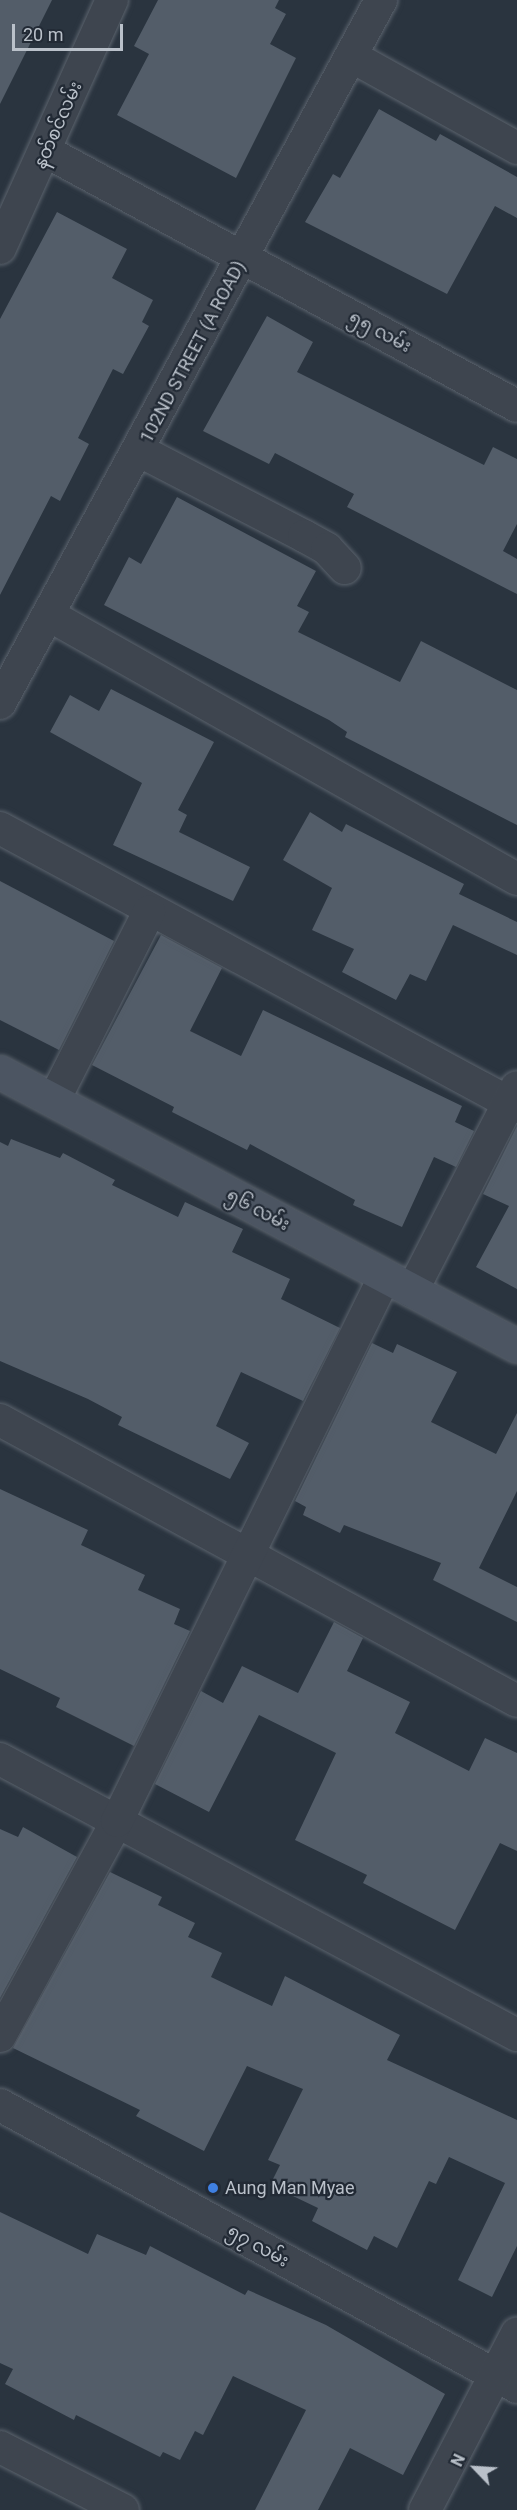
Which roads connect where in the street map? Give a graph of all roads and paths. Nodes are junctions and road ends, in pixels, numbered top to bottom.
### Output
1 (112, 0) edge
2 (381, 0) edge
3 (351, 56) junction
4 (517, 147) edge
5 (47, 152) junction
6 (0, 248) edge
7 (243, 258) junction
8 (517, 406) edge
9 (140, 451) junction
10 (345, 568) dead end
11 (49, 615) junction
12 (0, 703) edge
13 (0, 828) edge
14 (517, 879) edge
15 (149, 912) junction
16 (0, 1072) edge
17 (514, 1099) edge
18 (54, 1100) junction
19 (398, 1284) junction
20 (517, 1346) edge
21 (0, 1420) edge
22 (248, 1556) junction
23 (517, 1701) edge
24 (0, 1759) edge
25 (117, 1821) junction
26 (517, 2035) edge
27 (0, 2036) edge
28 (0, 2105) edge
29 (517, 2333) edge
30 (506, 2381) edge
31 (0, 2446) edge
32 (123, 2510) edge
33 (425, 2510) edge

1 - 5 street, နတ်စင်လမ်း
2 - 3 street, 102ND STREET (A ROAD)
3 - 4 street
3 - 7 street, 102ND STREET (A ROAD)
5 - 6 street, နတ်စင်လမ်း
5 - 7 street, ၅၅ လမ်း
7 - 8 street, ၅၅ လမ်း
7 - 9 street, 102ND STREET (A ROAD)
9 - 10 street
9 - 11 street, 102ND STREET (A ROAD)
11 - 12 street, 102ND STREET (A ROAD)
11 - 14 street
13 - 15 street
15 - 17 street
15 - 18 street
16 - 18 street, ၅၆ လမ်း
17 - 19 street
18 - 19 street, ၅၆ လမ်း
19 - 20 street, ၅၆ လမ်း
19 - 22 street
21 - 22 street
22 - 23 street
22 - 25 street
24 - 25 street
25 - 26 street
25 - 27 street
28 - 30 street, ၅၇ လမ်း
29 - 30 street
30 - 33 street
31 - 32 street

